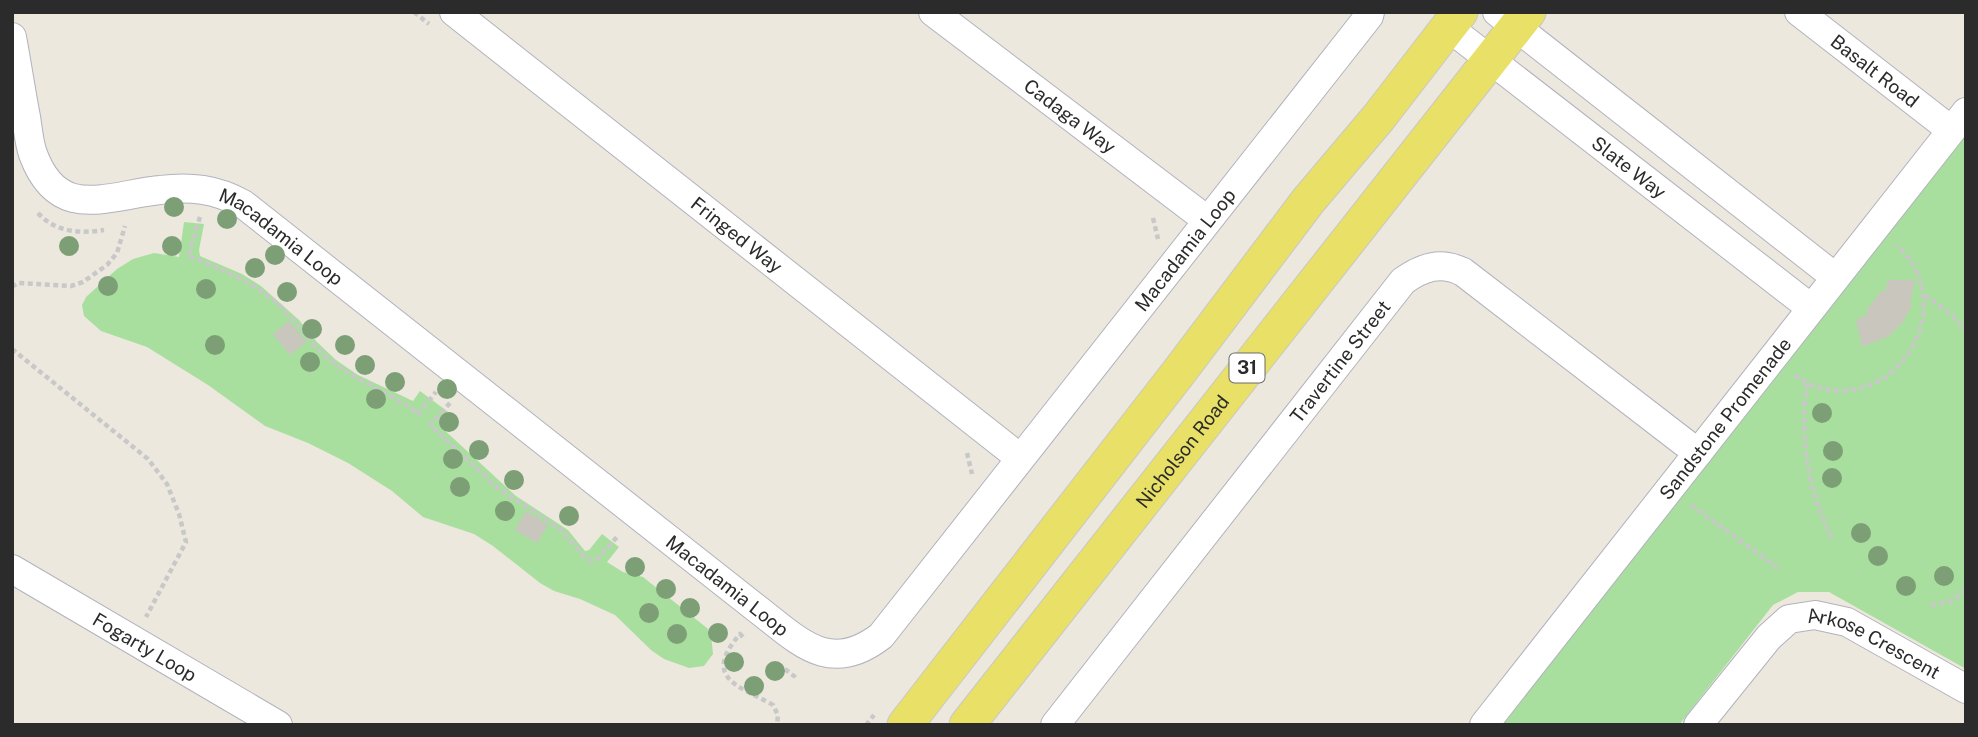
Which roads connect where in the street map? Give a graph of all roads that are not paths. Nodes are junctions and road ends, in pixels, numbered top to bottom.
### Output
1 (933, 12) edge
2 (1370, 12) edge
3 (1799, 12) edge
4 (1514, 17) edge
5 (1454, 20) edge
6 (445, 21) edge
7 (12, 37) edge
8 (1490, 60) junction
9 (1959, 121) edge
10 (1207, 220) junction
11 (1835, 278) junction
12 (1811, 308) junction
13 (1698, 453) junction
14 (1020, 458) junction
15 (12, 569) edge
16 (1966, 689) edge
17 (278, 725) edge
18 (905, 725) edge
19 (967, 725) edge
20 (1055, 725) edge
21 (1484, 725) edge
22 (1698, 725) edge

1 - 10 street, Cadaga Way
2 - 10 street, Macadamia Loop
3 - 9 street, Basalt Road
4 - 8 main road, Nicholson Road / 31
4 - 11 street, Slate Way
5 - 8 street, Slate Way
5 - 18 main road, 31
6 - 14 street, Fringed Way
7 - 14 street, Macadamia Loop
8 - 12 street, Slate Way
8 - 19 main road, Nicholson Road / 31
9 - 11 street, Sandstone Promenade
10 - 14 street, Macadamia Loop
11 - 12 street, Sandstone Promenade
12 - 13 street, Sandstone Promenade
13 - 20 street, Travertine Street
13 - 21 street, Sandstone Promenade
15 - 17 street, Fogarty Loop
16 - 22 street, Arkose Crescent

